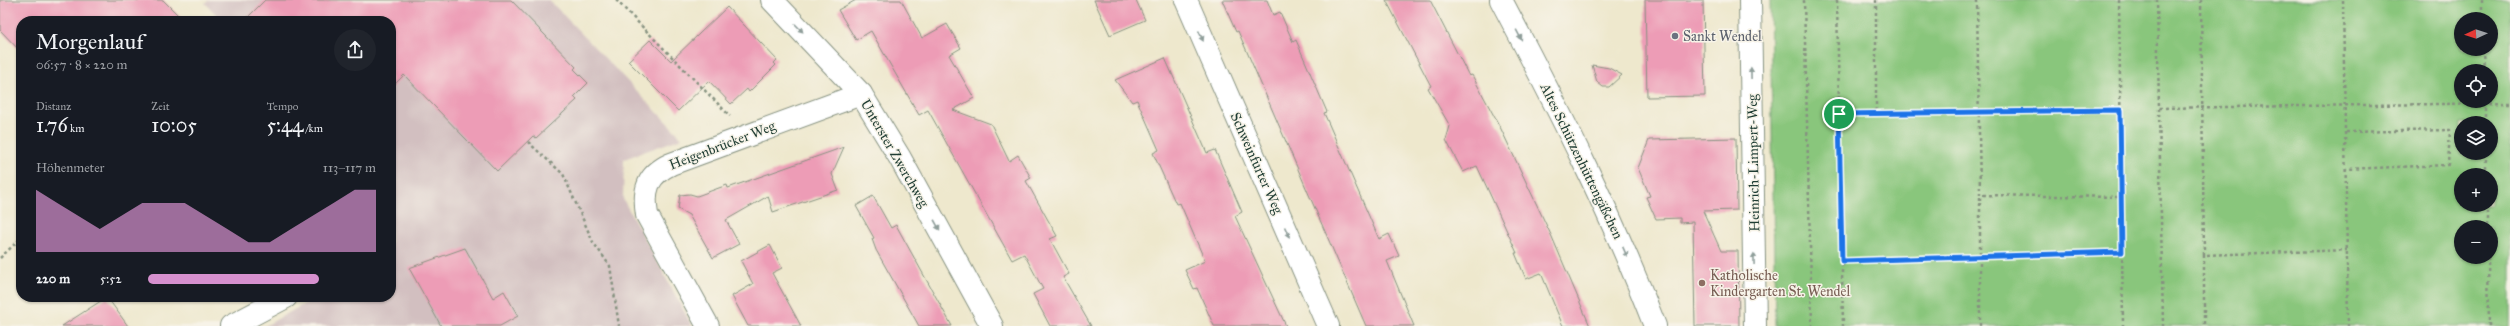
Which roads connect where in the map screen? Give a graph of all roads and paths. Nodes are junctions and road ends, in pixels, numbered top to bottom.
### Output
1 (616, 0) edge
2 (772, 0) edge
3 (1186, 0) edge
4 (1501, 0) edge
5 (1750, 0) edge
6 (1804, 0) edge
7 (1837, 0) edge
8 (1876, 0) edge
9 (1977, 0) edge
10 (2119, 0) edge
11 (2156, 0) edge
12 (2201, 0) edge
13 (2343, 0) edge
14 (2482, 0) edge
15 (2482, 12) edge
16 (861, 94) junction
17 (2454, 103) edge
18 (2498, 103) edge
19 (2510, 103) edge
20 (2345, 105) junction
21 (2203, 107) junction
22 (2158, 108) junction
23 (2120, 110) junction
24 (1979, 113) junction
25 (1839, 114) junction
26 (1876, 114) junction
27 (2346, 132) junction
28 (748, 135) junction
29 (528, 142) dead end
30 (2346, 168) junction
31 (1980, 195) junction
32 (2121, 197) junction
33 (16, 243) edge
34 (2347, 250) junction
35 (2122, 252) junction
36 (2204, 255) junction
37 (1980, 256) junction
38 (0, 258) edge
39 (1842, 261) junction
40 (2488, 264) edge
41 (277, 302) edge
42 (231, 326) edge
43 (619, 326) edge
44 (708, 326) edge
45 (992, 326) edge
46 (1328, 326) edge
47 (1655, 326) edge
48 (1755, 326) edge
49 (1812, 326) edge
50 (1843, 326) edge
51 (1980, 326) edge
52 (2123, 326) edge
53 (2163, 326) edge
54 (2204, 326) edge
55 (2348, 326) edge
56 (2489, 326) edge

1 - 28 path
2 -> 16 street, Unterster Zwerchweg
3 -> 46 street, Schweinfurter Weg
4 -> 47 street, Altes Schützenhüttengäßchen
48 -> 5 street, Heinrich-Limpert-Weg
6 - 49 path
7 - 25 path
8 - 26 path
9 - 24 path
10 - 23 path
11 - 22 path
12 - 21 path
13 - 20 path
14 - 15 path
16 - 28 street, Heigenbrücker Weg
16 -> 45 street, Unterster Zwerchweg
17 - 20 path
18 - 19 path
20 - 21 path
20 - 27 path
21 - 22 path
21 - 36 path
22 - 53 path
23 - 24 path
23 - 32 path
24 - 26 path
24 - 31 path
25 - 26 path
25 - 39 path
27 - 30 path
27 - 30 path
28 - 44 street, Heigenbrücker Weg
29 - 43 path
30 - 34 path
31 - 32 path
31 - 37 path
32 - 35 path
33 - 38 path
34 - 36 path
34 - 55 path
35 - 37 path
35 - 52 path
36 - 54 path
37 - 39 path
37 - 51 path
39 - 50 path
40 - 56 path
41 - 42 street

